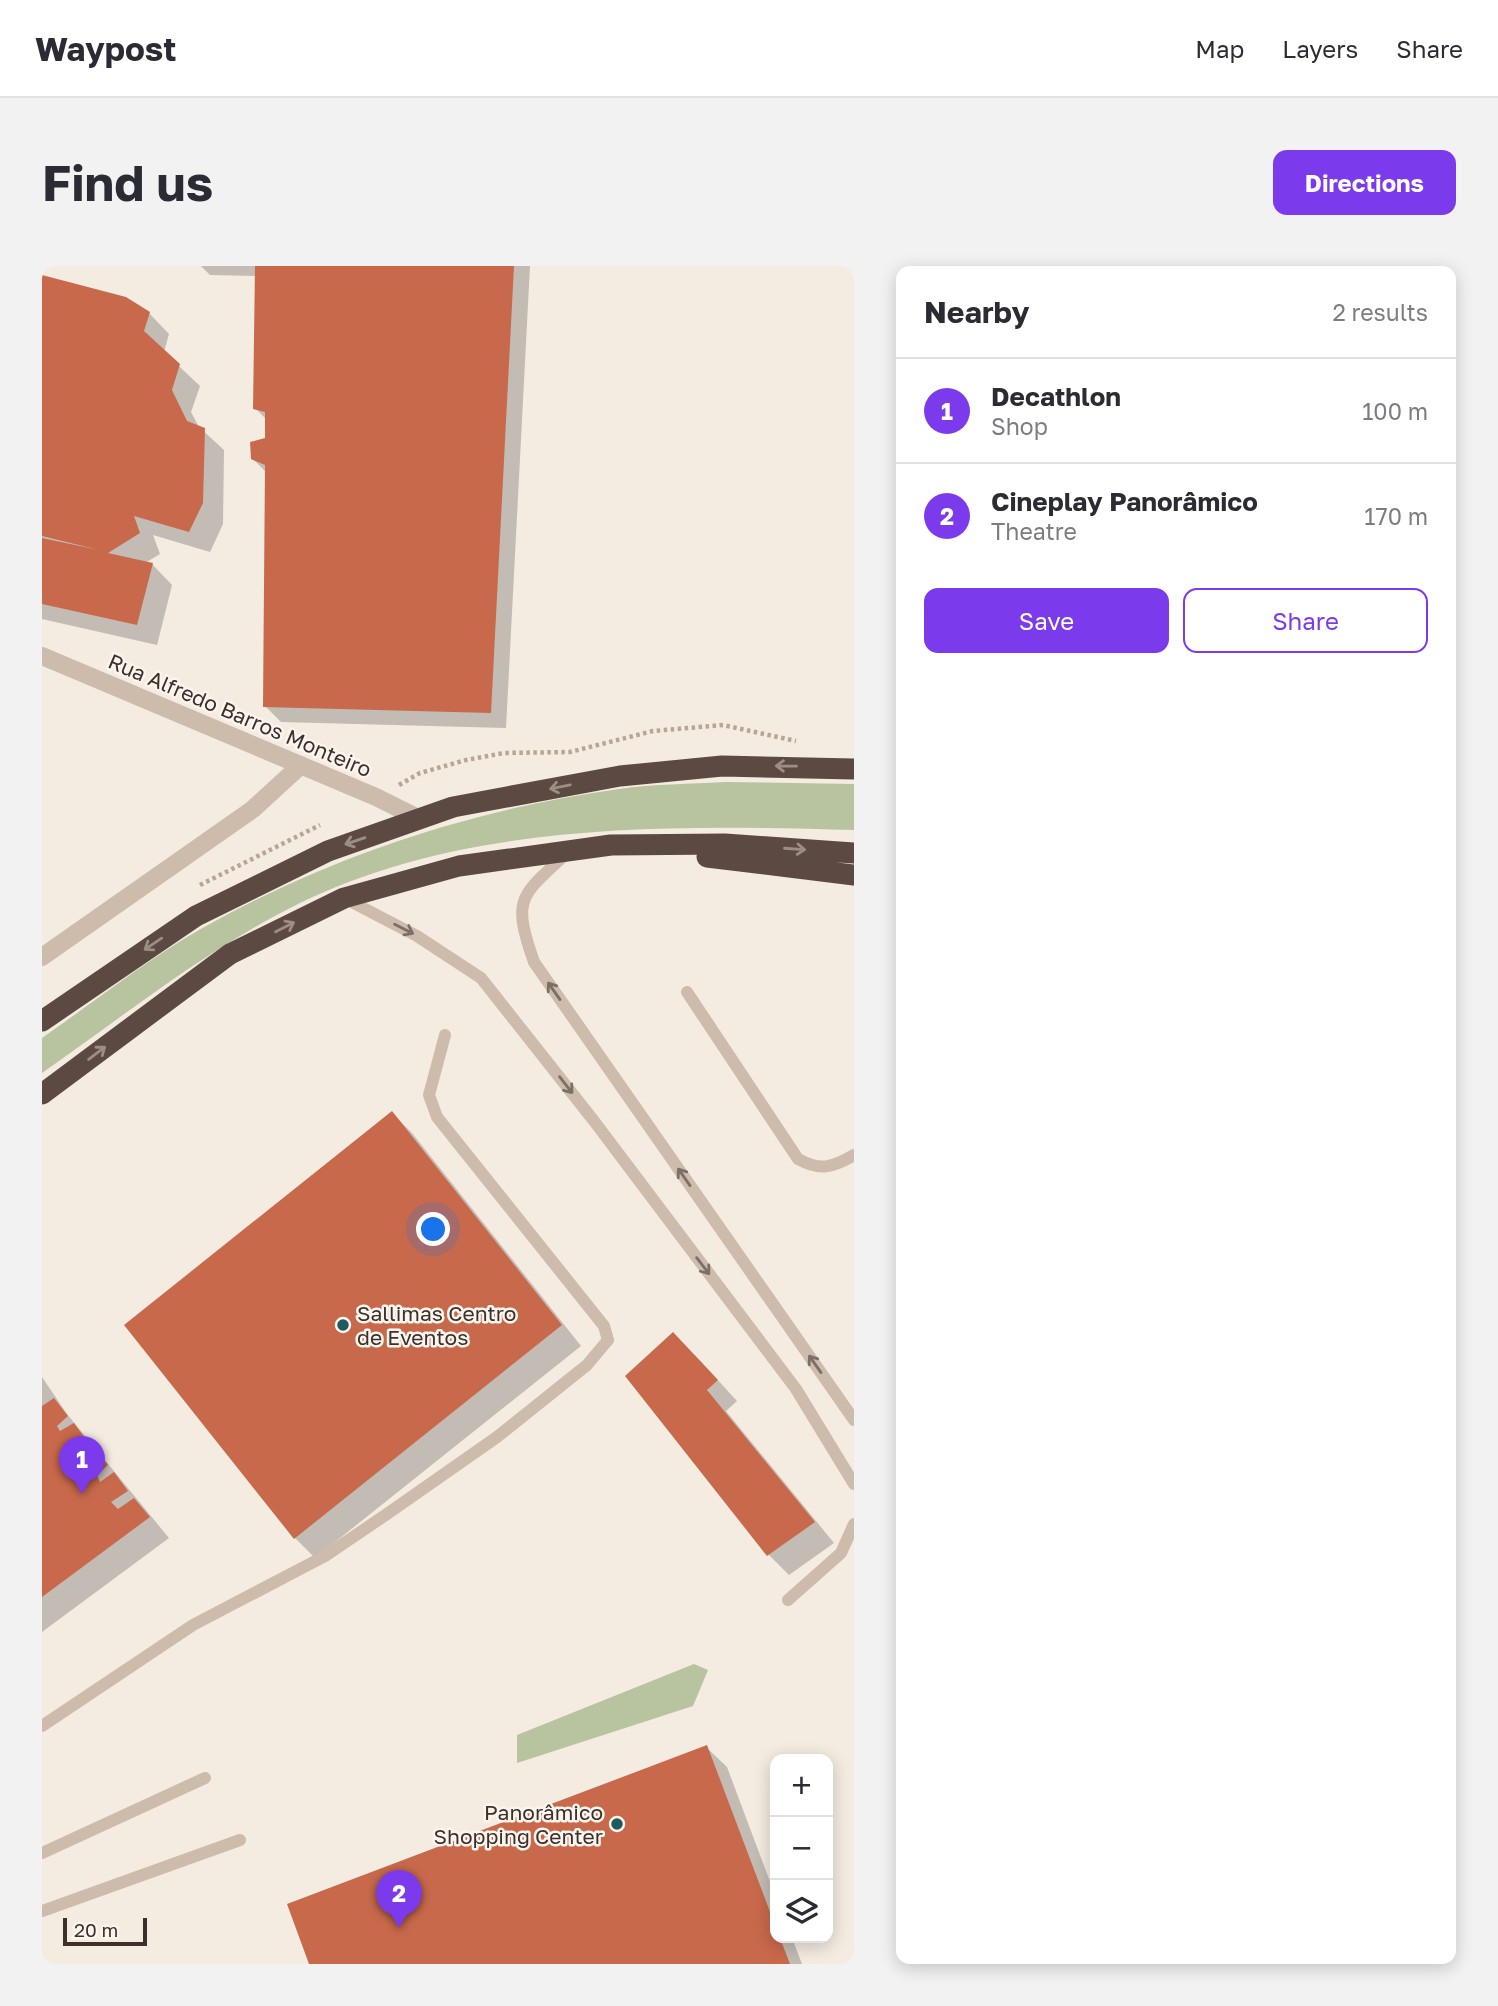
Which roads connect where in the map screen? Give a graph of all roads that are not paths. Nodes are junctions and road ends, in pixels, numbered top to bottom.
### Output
1 (42, 656) edge
2 (301, 765) junction
3 (854, 769) edge
4 (420, 819) junction
5 (611, 845) junction
6 (568, 852) junction
7 (854, 853) edge
8 (854, 875) edge
9 (344, 898) junction
10 (42, 957) edge
11 (687, 992) dead end
12 (42, 1021) edge
13 (445, 1035) dead end
14 (42, 1094) edge
15 (854, 1155) edge
16 (854, 1420) edge
17 (854, 1484) edge
18 (854, 1524) edge
19 (788, 1600) dead end
20 (42, 1726) edge
21 (205, 1778) dead end
22 (240, 1840) dead end
23 (42, 1853) edge
24 (42, 1911) edge

1 - 2 street, Rua Alfredo Barros Monteiro
2 - 4 street, Rua Alfredo Barros Monteiro
2 - 10 street
3 -> 4 highway
4 -> 12 highway
5 - 6 highway
5 -> 7 highway
5 - 8 highway
6 - 9 highway
16 -> 6 lane
14 -> 9 highway
9 -> 17 lane
11 - 15 lane
13 - 20 lane
18 - 19 lane
21 - 23 lane
22 - 24 lane

